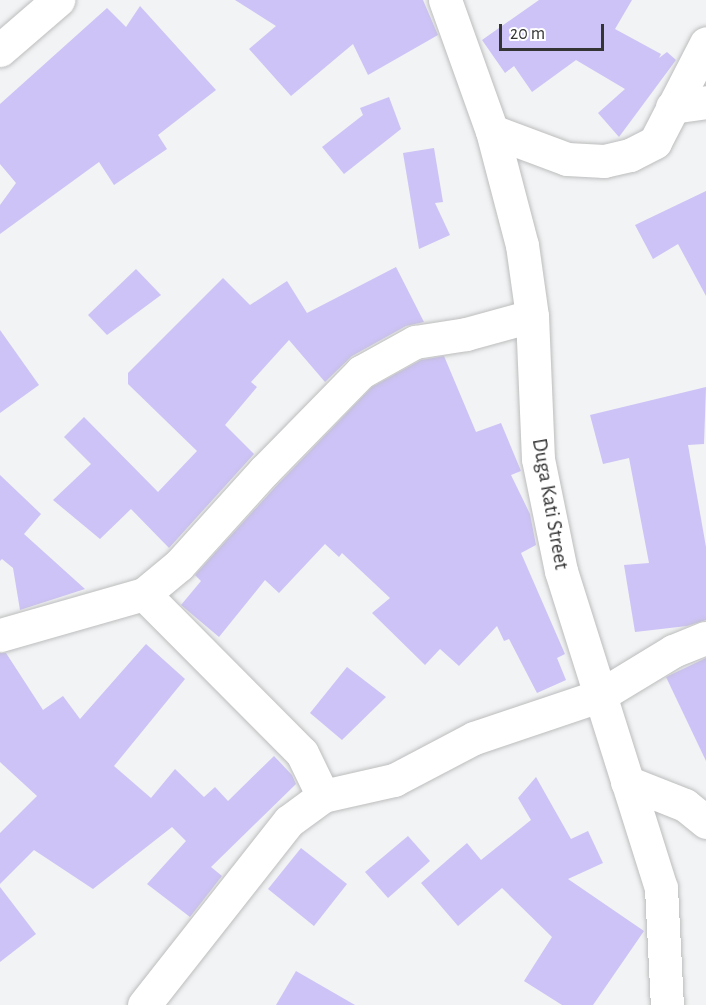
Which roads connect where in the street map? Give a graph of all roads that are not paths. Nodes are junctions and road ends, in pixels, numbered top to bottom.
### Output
1 (58, 0) edge
2 (445, 0) edge
3 (706, 43) edge
4 (0, 50) edge
5 (706, 102) edge
6 (672, 107) junction
7 (492, 131) junction
8 (532, 316) junction
9 (144, 594) junction
10 (0, 635) edge
11 (706, 638) edge
12 (599, 696) junction
13 (627, 782) junction
14 (323, 796) junction
15 (706, 822) edge
16 (144, 1005) edge
17 (667, 1005) edge

1 - 4 street
2 - 7 street, Duga Kati Street
3 - 6 street
5 - 6 street
6 - 7 street
7 - 8 street, Duga Kati Street
8 - 9 street
8 - 12 street, Duga Kati Street
9 - 10 street
9 - 14 street
11 - 12 street
12 - 13 street, Duga Kati Street
12 - 14 street
13 - 15 street
13 - 17 street, Duga Kati Street
14 - 16 street

